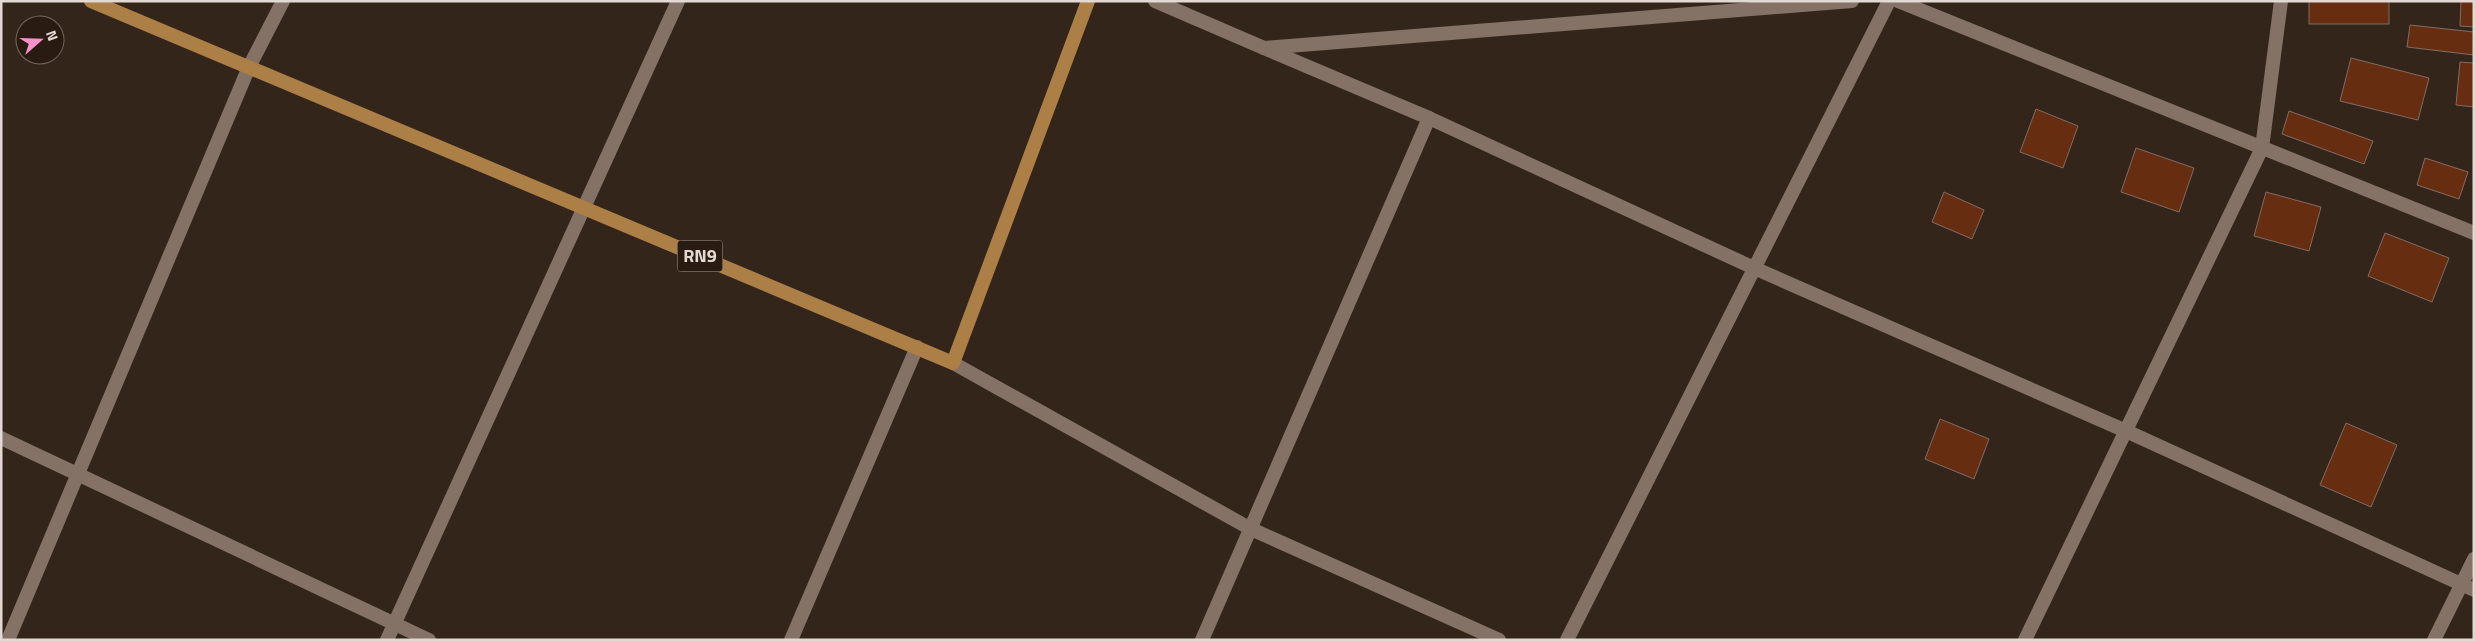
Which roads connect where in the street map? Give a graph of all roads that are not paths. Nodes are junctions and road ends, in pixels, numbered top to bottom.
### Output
1 (91, 1) edge
2 (283, 1) edge
3 (678, 1) edge
4 (1088, 1) edge
5 (1155, 1) edge
6 (1852, 1) edge
7 (1889, 1) edge
8 (1898, 1) edge
9 (2281, 1) edge
10 (1264, 48) junction
11 (249, 67) junction
12 (1429, 118) junction
13 (2262, 148) junction
14 (584, 208) junction
15 (2474, 233) edge
16 (1754, 268) junction
17 (917, 347) junction
18 (953, 363) junction
19 (2126, 431) junction
20 (1, 438) edge
21 (78, 472) junction
22 (1251, 529) junction
23 (2474, 560) edge
24 (2468, 587) edge
25 (394, 623) junction
26 (8, 640) edge
27 (387, 640) edge
28 (429, 640) edge
29 (791, 640) edge
30 (1202, 640) edge
31 (1499, 640) edge
32 (1566, 640) edge
33 (2025, 640) edge
34 (2434, 640) edge

1 - 11 main road, RN9
2 - 11 street
3 - 14 street
4 - 18 main road
5 - 10 street
6 - 10 street
7 - 16 street
8 - 13 street
9 - 13 street
10 - 12 street
11 - 14 main road, RN9
11 - 21 street
12 - 16 street
12 - 22 street
13 - 15 street
13 - 19 street
14 - 17 main road, RN9
14 - 25 street
16 - 19 street
16 - 32 street
17 - 18 main road, RN9
17 - 29 street
18 - 22 street
19 - 24 street
19 - 33 street
20 - 21 street
21 - 25 street
21 - 26 street
22 - 30 street
22 - 31 street
23 - 24 street
24 - 34 street
25 - 27 street
25 - 28 street

